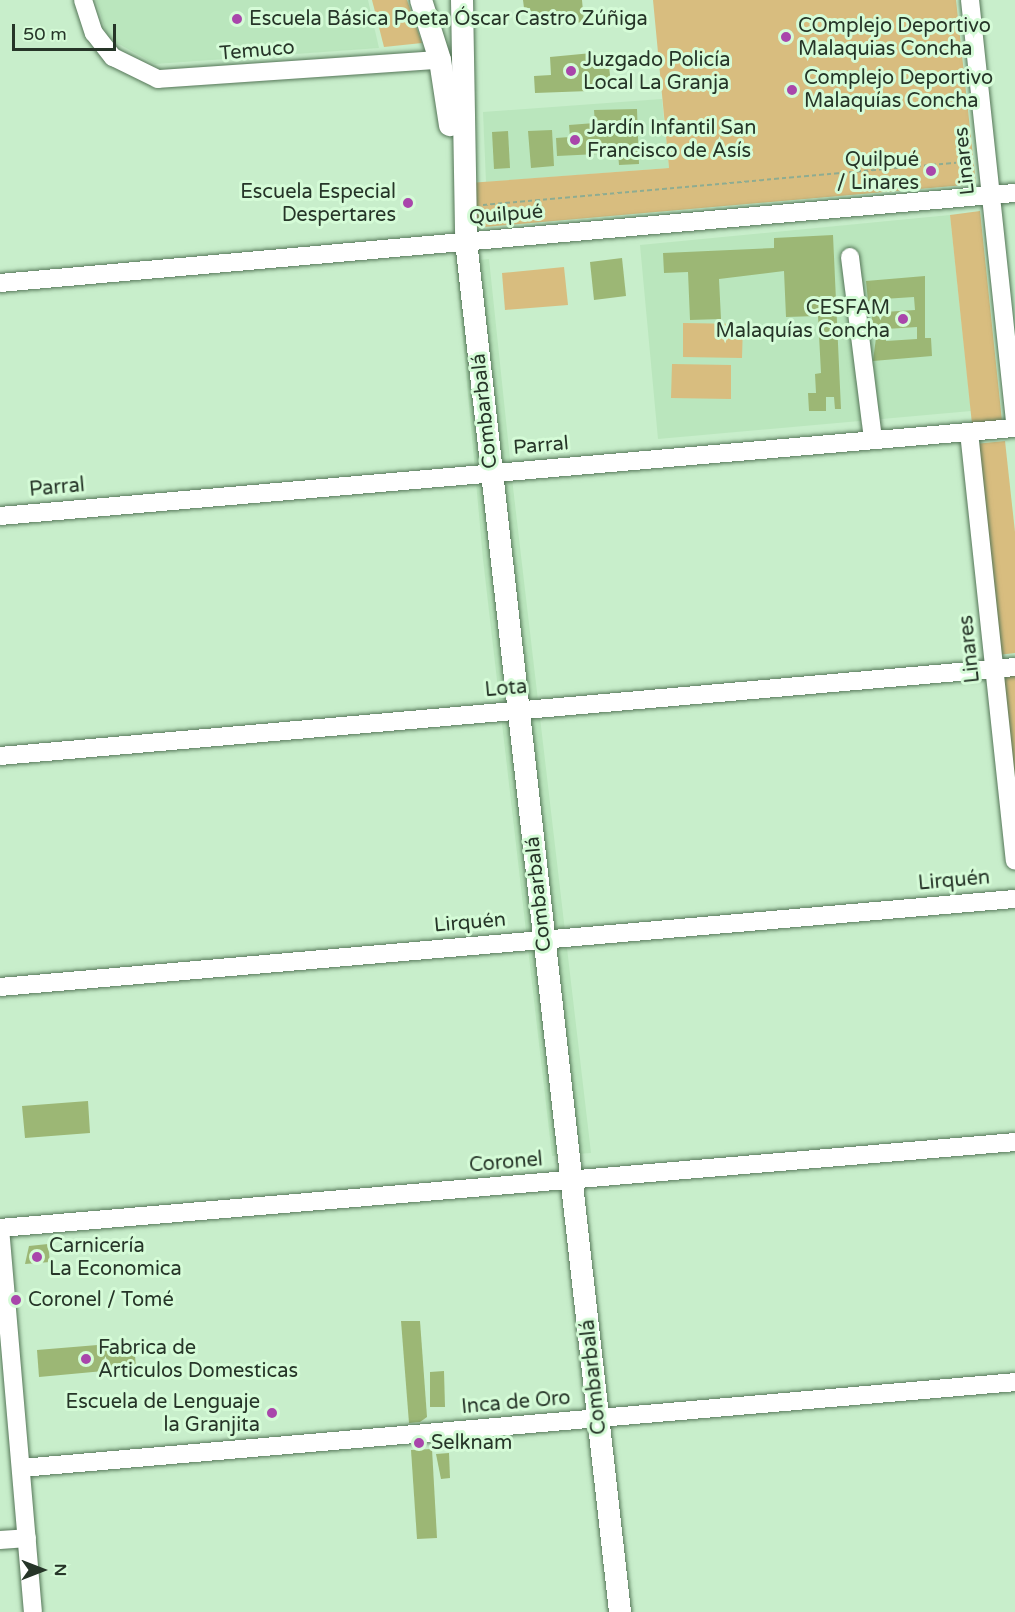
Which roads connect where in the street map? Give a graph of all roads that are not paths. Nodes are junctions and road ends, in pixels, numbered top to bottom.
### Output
1 (83, 0) edge
2 (421, 0) edge
3 (462, 0) edge
4 (970, 0) edge
5 (462, 31) junction
6 (432, 32) junction
7 (440, 60) junction
8 (461, 176) junction
9 (1015, 193) edge
10 (991, 195) junction
11 (466, 242) junction
12 (850, 257) dead end
13 (0, 283) edge
14 (1015, 426) edge
15 (969, 432) junction
16 (873, 440) junction
17 (492, 473) junction
18 (0, 516) edge
19 (1015, 668) edge
20 (994, 669) junction
21 (519, 711) junction
22 (0, 756) edge
23 (1015, 861) edge
24 (1015, 899) edge
25 (545, 939) junction
26 (0, 987) edge
27 (1015, 1142) edge
28 (572, 1179) junction
29 (0, 1228) edge
30 (1015, 1382) edge
31 (7, 1386) edge
32 (598, 1418) junction
33 (21, 1468) junction
34 (27, 1538) junction
35 (0, 1540) edge
36 (33, 1612) edge
37 (620, 1612) edge

1 - 7 street, Temuco
2 - 6 main road, Combarbalá
3 - 5 main road, Combarbalá
4 - 10 street, Linares
5 - 6 main road
5 - 8 main road, Combarbalá
6 - 7 main road, Combarbalá
7 - 8 main road, Combarbalá
8 - 11 main road, Combarbalá
9 - 10 street, Quilpué
10 - 11 street, Quilpué
10 - 14 street, Linares
11 - 13 street, Quilpué
11 - 17 main road, Combarbalá
12 - 16 street
14 - 15 street, Parral
15 - 16 street, Parral
15 - 20 street, Linares
16 - 17 street, Parral
17 - 18 street, Parral
17 - 21 main road, Combarbalá
19 - 20 street, Lota
20 - 21 street, Lota
20 - 23 street, Linares
21 - 22 street, Lota
21 - 25 main road, Combarbalá
24 - 25 street, Lirquén
25 - 26 street, Lirquén
25 - 28 main road, Combarbalá
27 - 28 street, Coronel
28 - 29 street, Coronel
28 - 32 main road, Combarbalá
29 - 31 street
30 - 32 street, Inca de Oro
31 - 33 street
32 - 33 street, Inca de Oro
32 - 37 main road, Combarbalá
33 - 34 street
34 - 35 street
34 - 36 street

